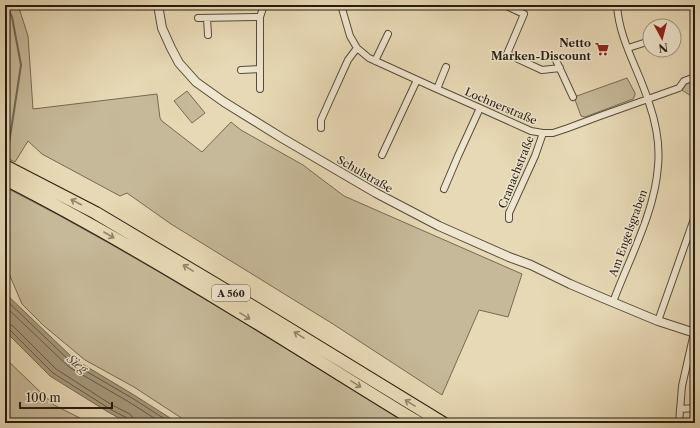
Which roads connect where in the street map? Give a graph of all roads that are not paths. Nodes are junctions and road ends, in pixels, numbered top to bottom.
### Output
1 (158, 5) edge
2 (264, 5) edge
3 (341, 5) edge
4 (504, 5) edge
5 (617, 5) edge
6 (260, 17) junction
7 (198, 18) dead end
8 (208, 18) junction
9 (388, 34) dead end
10 (208, 35) dead end
11 (642, 44) edge
12 (357, 48) junction
13 (628, 48) junction
14 (555, 58) dead end
15 (375, 60) junction
16 (446, 67) dead end
17 (560, 68) junction
18 (259, 69) junction
19 (241, 70) dead end
20 (695, 77) edge
21 (417, 80) junction
22 (260, 89) dead end
23 (437, 89) junction
24 (573, 98) dead end
25 (648, 99) junction
26 (480, 108) junction
27 (321, 128) dead end
28 (543, 133) junction
29 (382, 155) dead end
30 (10, 168) edge
31 (9, 181) edge
32 (444, 189) dead end
33 (695, 216) edge
34 (509, 219) dead end
35 (613, 302) junction
36 (658, 321) junction
37 (694, 333) edge
38 (695, 408) edge
39 (680, 409) junction
40 (419, 423) edge
41 (443, 423) edge
42 (679, 423) edge

1 - 35 street, Schulstraße
2 - 6 street
3 - 12 street, Lochnerstraße
4 - 17 street
5 - 13 street, Am Engelsgraben
6 - 8 street
6 - 18 street
7 - 8 street
8 - 10 street
9 - 15 street
11 - 13 street
12 - 15 street, Lochnerstraße
12 - 27 street
13 - 25 street, Am Engelsgraben
14 - 17 street
15 - 21 street, Lochnerstraße
16 - 23 street
17 - 24 street
18 - 19 street
18 - 22 street
20 - 25 street
21 - 23 street, Lochnerstraße
21 - 29 street
23 - 26 street, Lochnerstraße
25 - 28 street, Lochnerstraße
25 - 35 street, Am Engelsgraben
26 - 28 street, Lochnerstraße
26 - 32 street
28 - 34 street, Cranachstraße
41 -> 30 highway, A 560
31 -> 40 highway, A 560
33 - 36 street
35 - 36 street, Schulstraße
36 - 37 street, Schulstraße
37 - 39 street
38 - 39 street
39 - 42 street

